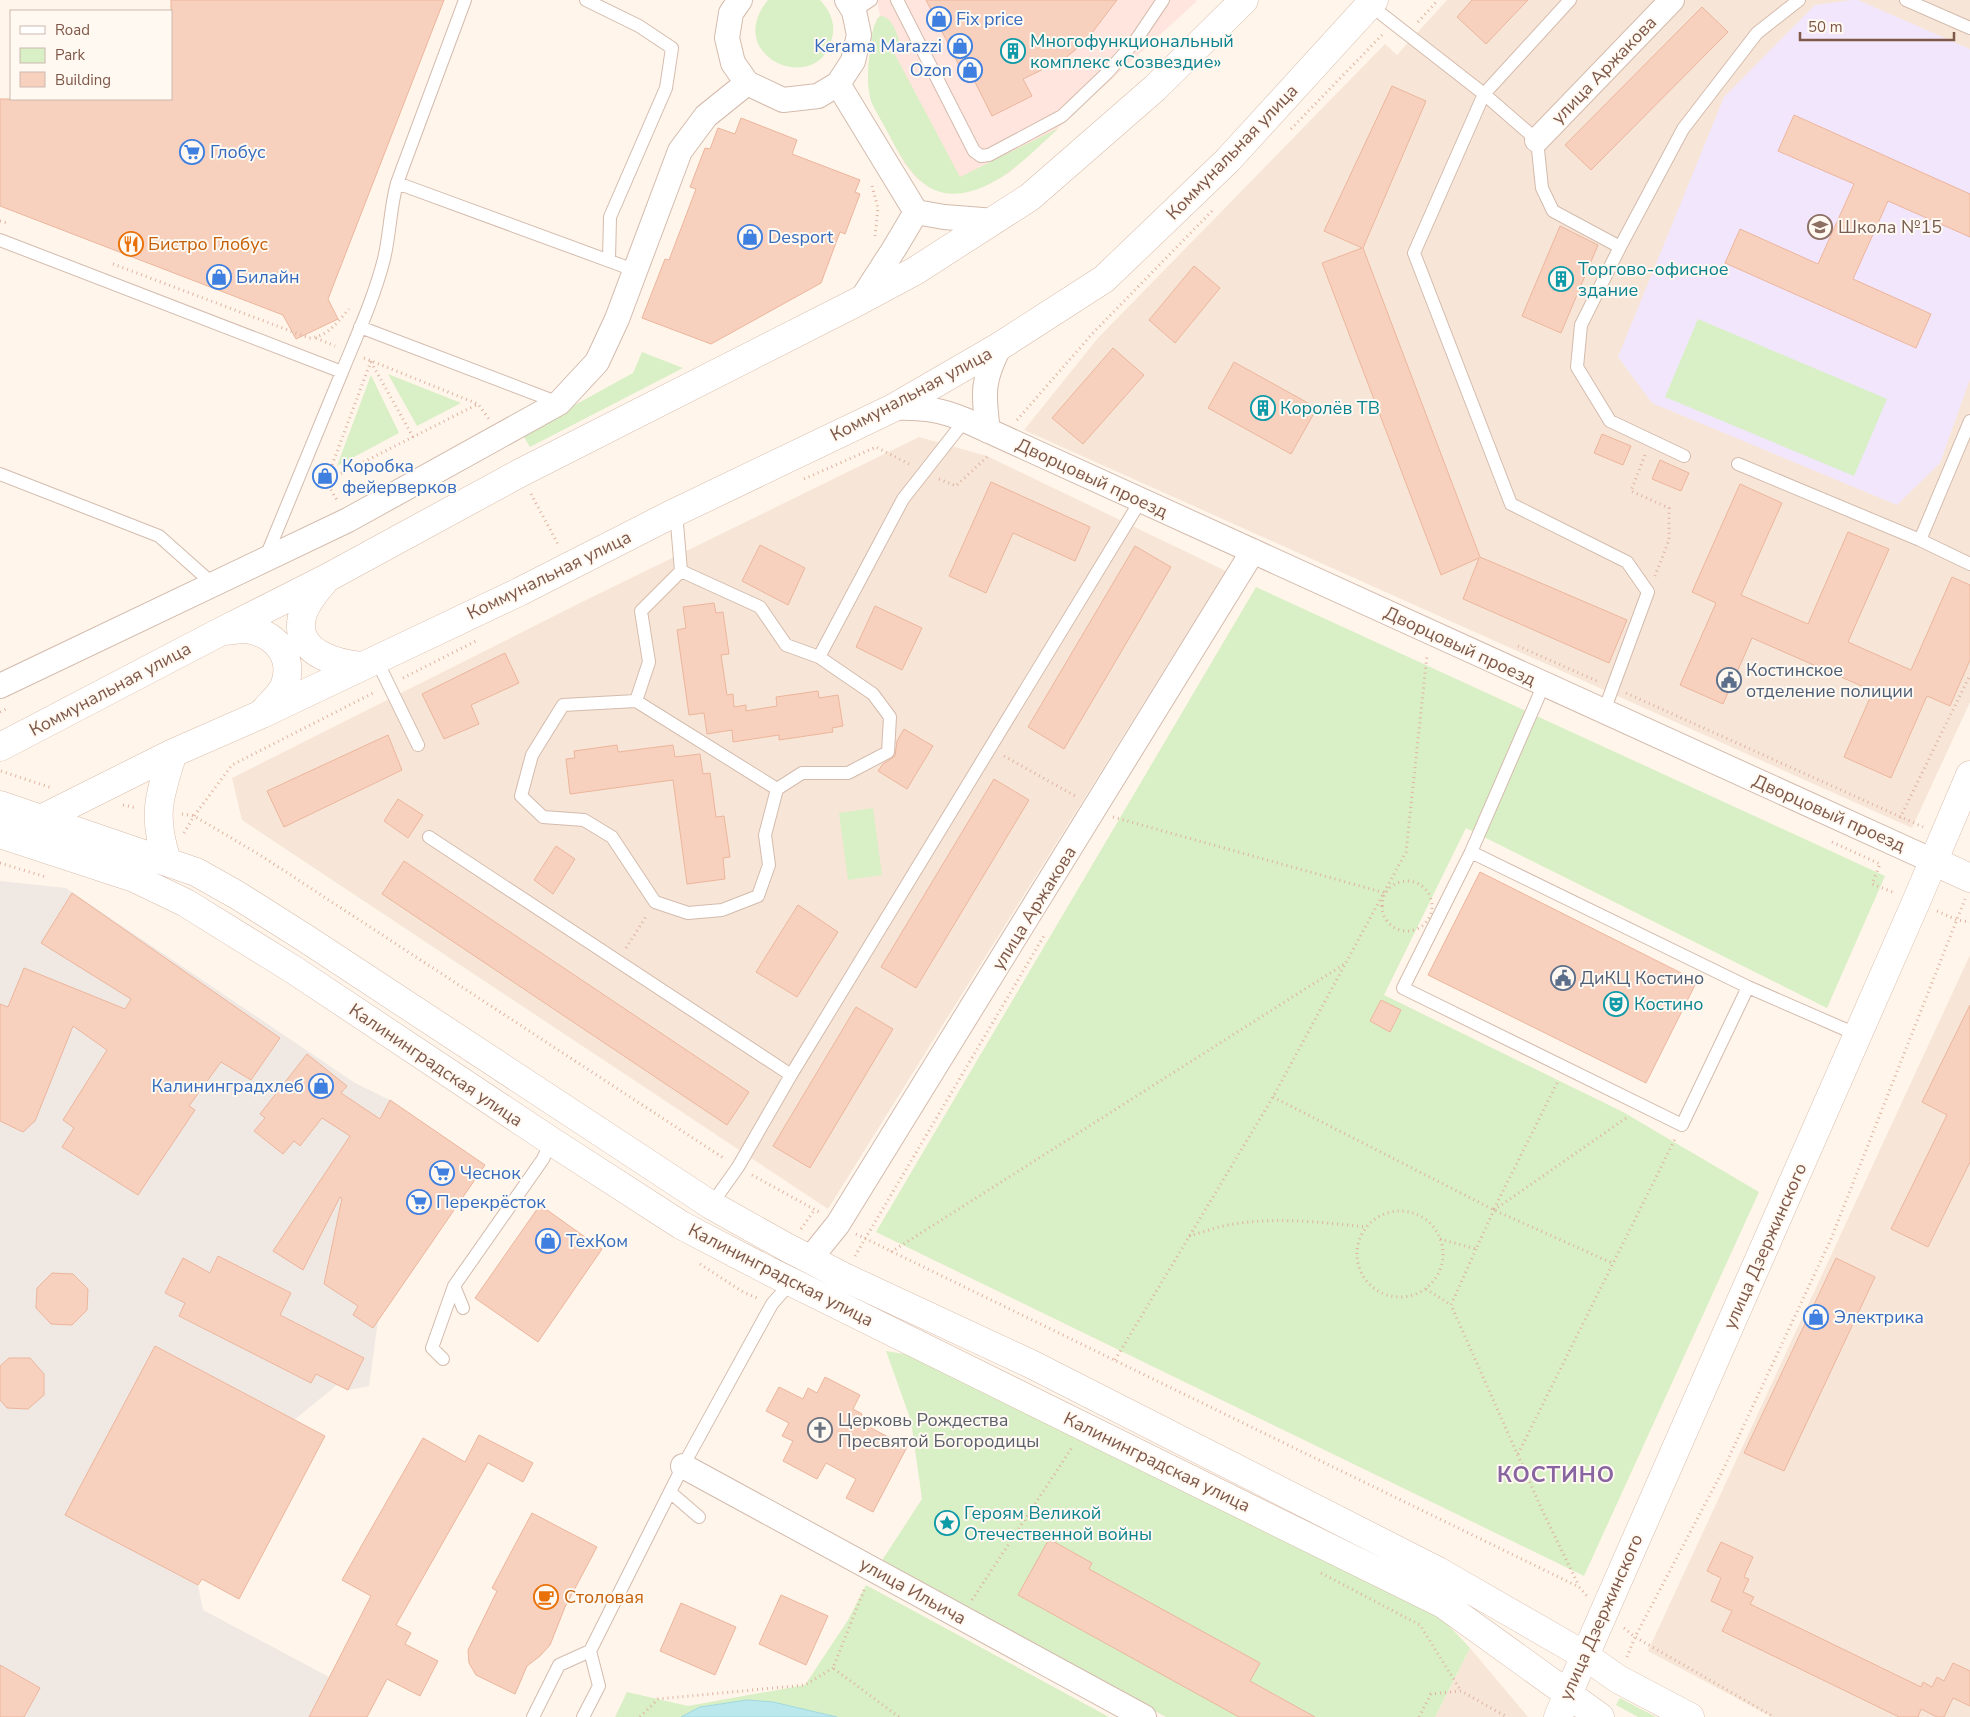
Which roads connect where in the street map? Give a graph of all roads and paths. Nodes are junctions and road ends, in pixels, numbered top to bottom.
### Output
1 (465, 0) edge
2 (586, 0) edge
3 (740, 0) edge
4 (897, 0) edge
5 (1163, 0) edge
6 (1244, 0) edge
7 (1438, 0) edge
8 (1570, 0) edge
9 (1672, 0) edge
10 (1799, 0) edge
11 (1906, 0) edge
12 (1372, 2) edge
13 (857, 4) edge
14 (1970, 28) edge
15 (1411, 29) junction
16 (747, 83) junction
17 (838, 84) junction
18 (1484, 94) junction
19 (1288, 132) dead end
20 (1537, 140) junction
21 (397, 183) junction
22 (1213, 210) dead end
23 (916, 212) junction
24 (0, 221) edge
25 (995, 221) junction
26 (9, 224) dead end
27 (0, 240) edge
28 (1620, 247) junction
29 (608, 260) junction
30 (109, 262) dead end
31 (634, 270) junction
32 (861, 300) junction
33 (349, 308) dead end
34 (360, 327) junction
35 (315, 338) junction
36 (1000, 346) junction
37 (350, 352) junction
38 (371, 361) junction
39 (342, 372) junction
40 (559, 403) junction
41 (478, 404) junction
42 (893, 408) junction
43 (965, 420) junction
44 (1970, 421) edge
45 (995, 434) junction
46 (500, 436) junction
47 (413, 437) junction
48 (1651, 440) junction
49 (1684, 456) dead end
50 (1738, 464) dead end
51 (520, 473) junction
52 (0, 474) edge
53 (1141, 500) junction
54 (676, 512) junction
55 (1920, 540) junction
56 (1253, 552) junction
57 (265, 560) junction
58 (1970, 564) edge
59 (569, 566) junction
60 (681, 571) junction
61 (327, 578) junction
62 (213, 584) junction
63 (1648, 592) junction
64 (220, 632) junction
65 (1427, 655) dead end
66 (819, 657) junction
67 (369, 662) junction
68 (1970, 675) edge
69 (1544, 684) junction
70 (0, 686) edge
71 (636, 701) junction
72 (1604, 711) junction
73 (262, 714) junction
74 (418, 745) dead end
75 (0, 747) edge
76 (990, 748) junction
77 (173, 753) junction
78 (1970, 775) edge
79 (778, 789) junction
80 (0, 805) edge
81 (1096, 807) junction
82 (194, 816) dead end
83 (40, 819) junction
84 (3, 832) edge
85 (429, 837) dead end
86 (1890, 841) junction
87 (1471, 852) junction
88 (167, 861) junction
89 (1933, 861) junction
90 (1880, 864) dead end
91 (1968, 886) edge
92 (1384, 893) junction
93 (655, 902) junction
94 (618, 960) junction
95 (1346, 962) junction
96 (1748, 987) junction
97 (1858, 1035) junction
98 (1565, 1067) junction
99 (791, 1074) junction
100 (1273, 1097) junction
101 (1644, 1106) junction
102 (1682, 1124) junction
103 (551, 1141) junction
104 (738, 1167) junction
105 (711, 1205) junction
106 (1494, 1210) junction
107 (838, 1224) junction
108 (1367, 1227) junction
109 (1188, 1236) junction
110 (1440, 1239) junction
111 (1476, 1249) junction
112 (891, 1252) junction
113 (1612, 1262) junction
114 (800, 1271) junction
115 (454, 1286) junction
116 (1426, 1289) junction
117 (1451, 1304) junction
118 (463, 1308) dead end
119 (444, 1359) dead end
120 (1115, 1360) junction
121 (1065, 1442) dead end
122 (1073, 1445) junction
123 (1081, 1450) dead end
124 (1518, 1454) junction
125 (683, 1466) junction
126 (670, 1492) junction
127 (699, 1517) dead end
128 (873, 1569) junction
129 (1315, 1570) dead end
130 (1579, 1587) junction
131 (1603, 1612) junction
132 (960, 1617) junction
133 (1635, 1637) junction
134 (590, 1652) junction
135 (1584, 1655) junction
136 (832, 1668) junction
137 (1618, 1679) junction
138 (1461, 1691) junction
139 (1562, 1706) edge
140 (533, 1717) edge
141 (584, 1717) edge
142 (640, 1717) edge
143 (899, 1717) edge
144 (1144, 1717) edge
145 (1419, 1717) edge
146 (1507, 1717) edge
147 (1600, 1717) edge
148 (1690, 1717) edge
149 (1774, 1717) edge

1 - 21 lane
2 - 29 lane
3 - 16 street
4 - 5 lane
6 - 25 main road, Коммунальная улица
7 - 15 path
8 - 18 lane
9 - 20 street, улица Аржакова
10 - 28 lane
11 - 14 lane
12 - 15 lane
12 - 36 main road, Коммунальная улица
13 - 17 street
15 - 18 lane
15 - 19 path
16 - 17 street
16 - 31 street
17 - 23 street
18 - 20 lane
18 - 63 lane
20 - 28 lane
21 - 29 lane
21 - 34 lane
22 - 45 path
23 - 25 street
23 - 32 street
24 - 26 path
25 - 32 main road, Коммунальная улица
27 - 39 lane
28 - 48 lane
29 - 31 lane
30 - 35 path
31 - 40 street
32 - 51 main road, Коммунальная улица
33 - 35 path
34 - 37 lane
34 - 40 lane
35 - 37 path
36 - 42 main road, Коммунальная улица
36 - 45 street
37 - 38 path
37 - 39 lane
38 - 41 path
38 - 47 path
38 - 47 path
39 - 57 lane
40 - 46 street
41 - 46 path
41 - 47 path
42 - 43 street, Дворцовый проезд
42 - 54 main road, Коммунальная улица
43 - 45 street, Дворцовый проезд
43 - 66 lane
44 - 55 lane
45 - 53 street, Дворцовый проезд
46 - 57 street
48 - 49 lane
48 - 63 path
50 - 55 lane
51 - 59 path
51 - 61 main road, Коммунальная улица
52 - 62 lane
53 - 56 street, Дворцовый проезд
53 - 76 lane
54 - 59 main road, Коммунальная улица
54 - 60 lane
55 - 58 lane
56 - 69 street, Дворцовый проезд
56 - 81 street, улица Аржакова
57 - 62 street
59 - 67 main road, Коммунальная улица
60 - 66 lane
60 - 71 lane
61 - 64 main road, Коммунальная улица
61 - 67 main road, Коммунальная улица
62 - 70 street
63 - 72 lane
64 - 73 main road, Коммунальная улица
64 - 75 main road, Коммунальная улица
65 - 92 path
66 - 79 lane
67 - 73 main road, Коммунальная улица
67 - 74 lane
68 - 86 path
69 - 72 street, Дворцовый проезд
69 - 87 lane
71 - 79 lane
71 - 93 lane
72 - 86 street, Дворцовый проезд
73 - 77 main road, Коммунальная улица
76 - 81 path
76 - 99 lane
77 - 83 main road, Коммунальная улица
77 - 88 main road
78 - 89 main road, улица Дзержинского
79 - 93 lane
80 - 83 main road, Калининградская улица
81 - 92 path
81 - 107 street, улица Аржакова
82 - 104 path
83 - 84 main road, Калининградская улица
83 - 88 main road, Калининградская улица
84 - 103 main road, Калининградская улица
85 - 94 lane
86 - 89 street, Дворцовый проезд
86 - 90 path
87 - 96 lane
87 - 98 lane
88 - 105 main road, Калининградская улица
89 - 91 main road
89 - 97 main road, улица Дзержинского
91 - 133 path
92 - 92 path
92 - 95 path
93 - 94 path
94 - 99 lane
95 - 100 path
95 - 112 path
96 - 97 lane
96 - 102 lane
97 - 131 main road, улица Дзержинского
98 - 101 lane
98 - 106 path
99 - 104 lane
100 - 106 path
100 - 109 path
101 - 102 lane
101 - 106 path
102 - 113 path
103 - 114 main road, Калининградская улица
103 - 115 lane
104 - 105 lane
104 - 107 path
105 - 114 main road, Калининградская улица
106 - 111 path
106 - 113 path
107 - 112 path
107 - 114 street, улица Аржакова
108 - 109 path
108 - 110 path
108 - 116 path
109 - 120 path
110 - 111 path
110 - 116 path
111 - 117 path
112 - 120 path
113 - 124 path
114 - 125 lane
114 - 135 main road, Калининградская улица
114 - 139 main road, Калининградская улица
115 - 118 lane
115 - 119 lane
116 - 117 path
117 - 124 path
120 - 130 path
121 - 122 path
122 - 123 path
122 - 132 path
124 - 130 path
125 - 126 lane
125 - 128 street, улица Ильича
126 - 127 lane
126 - 134 lane
128 - 132 street, улица Ильича
128 - 136 path
129 - 138 path
130 - 131 path
131 - 133 path
131 - 135 main road, улица Дзержинского
132 - 144 street, улица Ильича
133 - 137 path
133 - 149 path
134 - 140 lane
134 - 141 lane
135 - 137 main road, Калининградская улица
135 - 139 main road, улица Дзержинского
136 - 142 path
136 - 143 path
137 - 148 main road, Калининградская улица
138 - 145 path
138 - 146 path
139 - 147 main road, Калининградская улица

